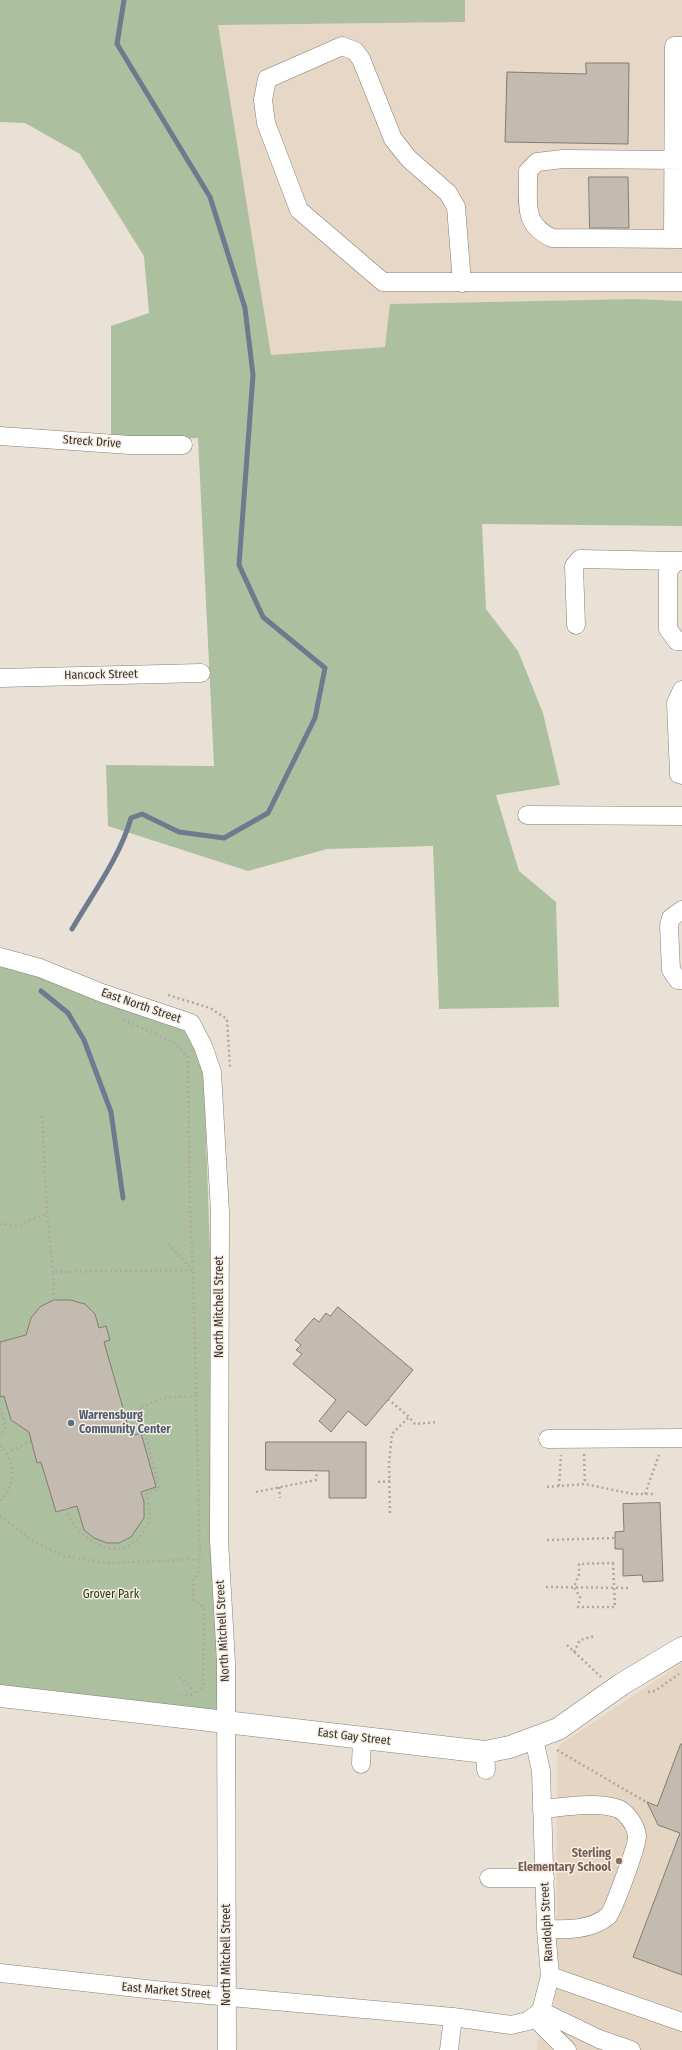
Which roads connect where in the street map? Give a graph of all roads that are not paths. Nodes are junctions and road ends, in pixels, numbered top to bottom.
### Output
1 (682, 46) edge
2 (677, 160) edge
3 (677, 239) edge
4 (682, 282) edge
5 (462, 283) junction
6 (0, 436) edge
7 (183, 445) dead end
8 (679, 561) edge
9 (576, 625) dead end
10 (682, 641) edge
11 (201, 673) dead end
12 (0, 678) edge
13 (679, 696) edge
14 (680, 775) edge
15 (527, 815) dead end
16 (682, 816) edge
17 (682, 910) edge
18 (0, 957) edge
19 (682, 980) edge
20 (220, 1212) joint
21 (682, 1438) edge
22 (548, 1439) dead end
23 (682, 1648) edge
24 (0, 1696) edge
25 (226, 1722) junction
26 (362, 1738) junction
27 (534, 1739) junction
28 (361, 1764) dead end
29 (542, 1809) junction
30 (489, 1878) dead end
31 (545, 1878) junction
32 (546, 1929) junction
33 (0, 1973) edge
34 (550, 1976) junction
35 (228, 1996) junction
36 (538, 2014) junction
37 (453, 2018) junction
38 (682, 2022) edge
39 (227, 2050) edge
40 (449, 2050) edge
41 (566, 2050) edge
42 (631, 2050) edge

1 - 2 street
2 - 3 street
2 - 3 street
4 - 5 street
5 - 5 street
6 - 7 street, Streck Drive
8 - 9 street
8 - 10 street
11 - 12 street, Hancock Street
13 - 14 street
15 - 16 street
17 - 19 street
18 - 20 street, East North Street
20 - 25 street, North Mitchell Street
21 - 22 street
23 - 27 main road, East Gay Street
24 - 25 main road, East Gay Street
25 - 26 main road, East Gay Street
25 - 35 street, North Mitchell Street
26 - 27 main road, East Gay Street
26 - 28 street
27 - 29 street, Randolph Street
29 - 31 street, Randolph Street
29 - 32 street
30 - 31 street
31 - 32 street, Randolph Street
32 - 34 street, Randolph Street
33 - 35 street, East Market Street
34 - 36 street, Randolph Street
34 - 38 street
35 - 37 street, East Market Street
35 - 39 street, North Mitchell Street
36 - 37 street
36 - 41 street
36 - 42 street
37 - 40 street

